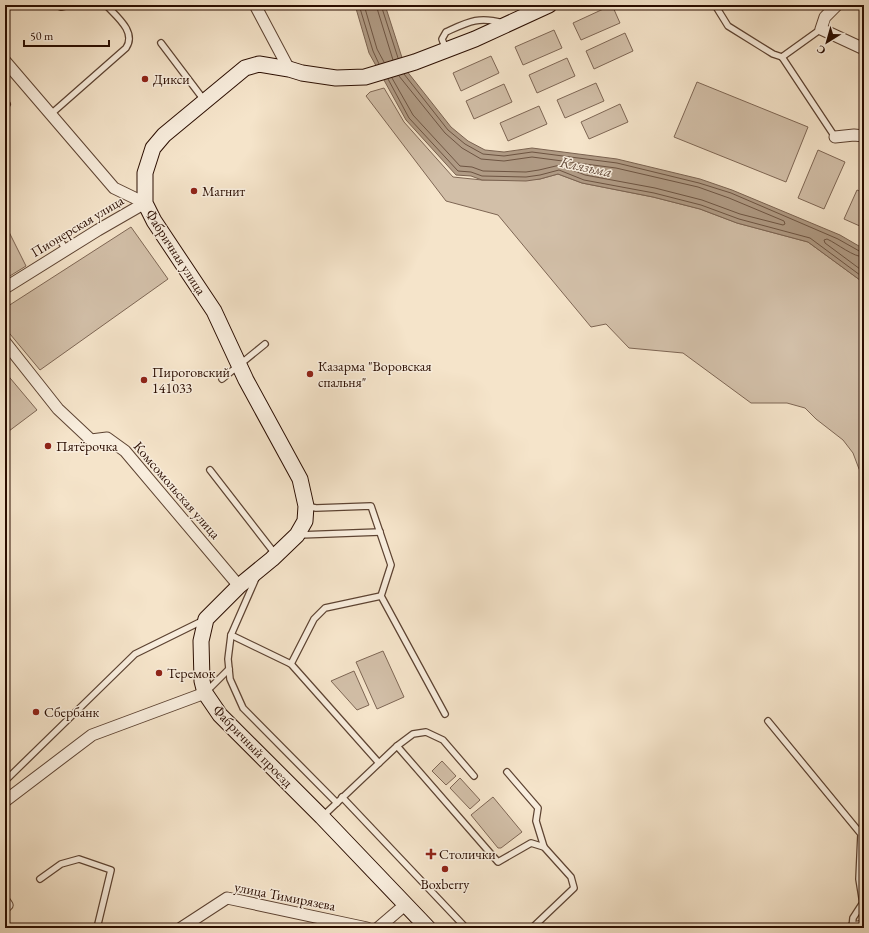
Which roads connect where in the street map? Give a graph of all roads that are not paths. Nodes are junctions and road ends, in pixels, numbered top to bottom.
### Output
1 (56, 5) edge
2 (69, 5) edge
3 (106, 5) edge
4 (255, 5) edge
5 (549, 5) edge
6 (715, 5) edge
7 (837, 5) edge
8 (820, 29) junction
9 (161, 43) dead end
10 (864, 49) edge
11 (782, 57) junction
12 (5, 61) edge
13 (289, 69) junction
14 (205, 101) junction
15 (51, 114) junction
16 (864, 136) edge
17 (835, 137) joint
18 (145, 203) junction
19 (5, 288) edge
20 (5, 342) edge
21 (265, 344) dead end
22 (240, 366) junction
23 (222, 379) dead end
24 (210, 470) dead end
25 (306, 506) junction
26 (380, 532) junction
27 (297, 535) junction
28 (276, 556) junction
29 (260, 569) junction
30 (239, 586) junction
31 (381, 596) junction
32 (206, 619) junction
33 (231, 635) junction
34 (292, 664) junction
35 (229, 669) junction
36 (205, 693) junction
37 (445, 714) dead end
38 (768, 721) dead end
39 (397, 746) junction
40 (379, 763) junction
41 (507, 772) dead end
42 (474, 776) dead end
43 (5, 781) edge
44 (342, 798) junction
45 (5, 801) edge
46 (337, 803) junction
47 (322, 817) junction
48 (544, 847) junction
49 (40, 879) dead end
50 (5, 902) edge
51 (863, 903) edge
52 (406, 904) junction
53 (5, 907) edge
54 (864, 926) edge
55 (97, 928) edge
56 (181, 928) edge
57 (366, 928) edge
58 (378, 928) edge
59 (428, 928) edge
60 (466, 928) edge
61 (532, 928) edge
62 (852, 928) edge

1 - 2 lane
3 - 15 lane
4 - 13 street
5 - 13 street, Фабричная улица
6 - 11 lane
7 - 8 street
8 - 10 street
8 - 11 lane
9 - 14 lane
11 - 17 lane
12 - 15 street
13 - 14 street, Фабричная улица
14 - 18 street, Фабричная улица
15 - 18 street
16 - 17 street
18 - 19 street, Пионерская улица
18 - 22 street, Фабричная улица
20 - 30 street, Комсомольская улица
21 - 22 lane
22 - 23 lane
22 - 25 street, Фабричная улица
24 - 28 lane
25 - 26 lane
25 - 27 street
26 - 27 lane
26 - 31 lane
27 - 28 street
28 - 29 street
29 - 30 street
29 - 33 lane
30 - 32 street
31 - 34 lane
31 - 37 lane
32 - 36 street, Фабричный проезд
32 - 43 lane
33 - 34 lane
33 - 35 lane
34 - 40 lane
35 - 36 lane
35 - 46 lane
36 - 45 street
36 - 47 street, Фабричный проезд
38 - 51 lane
39 - 40 lane
39 - 42 lane
39 - 48 lane
40 - 44 lane
41 - 48 lane
44 - 46 lane
44 - 60 lane
46 - 47 lane
47 - 52 street, Фабричный проезд
48 - 61 lane
49 - 55 lane
50 - 53 street
51 - 62 lane
52 - 58 street
52 - 59 street, Фабричный проезд
54 - 62 street
56 - 57 street, улица Тимирязева

